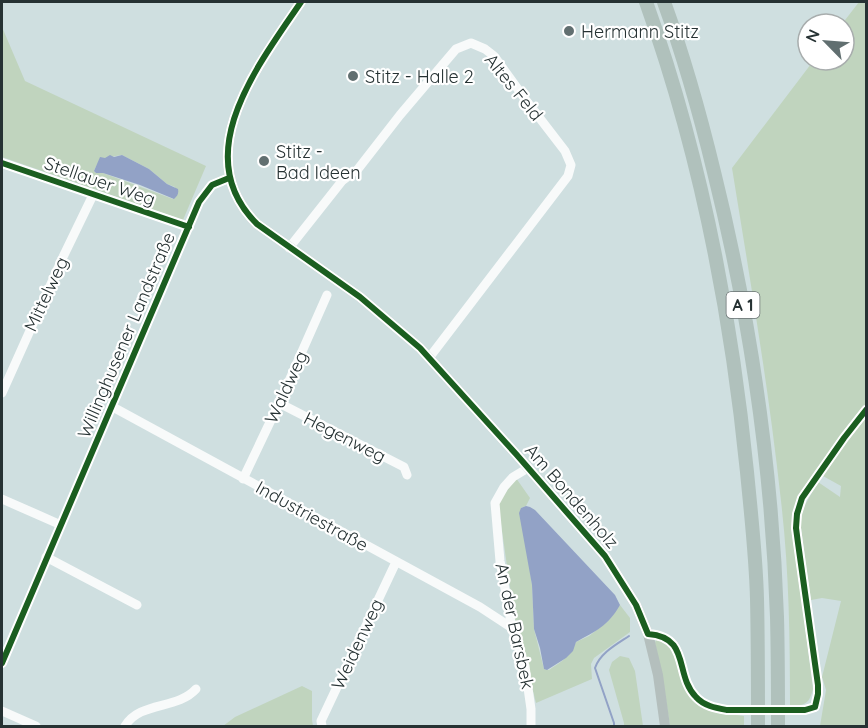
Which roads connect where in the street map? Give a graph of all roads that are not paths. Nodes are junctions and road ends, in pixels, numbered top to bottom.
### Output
1 (301, 2) edge
2 (646, 2) edge
3 (664, 2) edge
4 (2, 163) edge
5 (229, 178) junction
6 (93, 195) junction
7 (189, 227) junction
8 (290, 248) junction
9 (327, 295) dead end
10 (429, 358) junction
11 (2, 393) edge
12 (279, 403) junction
13 (111, 406) junction
14 (867, 410) edge
15 (528, 468) junction
16 (407, 475) dead end
17 (243, 478) junction
18 (2, 499) edge
19 (61, 525) junction
20 (46, 557) junction
21 (396, 562) junction
22 (137, 606) dead end
23 (512, 628) junction
24 (648, 634) junction
25 (2, 663) edge
26 (196, 689) dead end
27 (2, 711) edge
28 (36, 726) edge
29 (125, 726) edge
30 (322, 726) edge
31 (531, 726) edge
32 (665, 726) edge
33 (758, 726) edge
34 (778, 726) edge

1 - 5 main road
2 - 33 highway, A 1
3 - 34 highway, A 1
4 - 6 street, Stellauer Weg
5 - 7 street, Willinghusener Landstraße
5 - 8 main road, Am Bondenholz
6 - 7 street, Stellauer Weg
6 - 11 street, Mittelweg
7 - 13 street, Willinghusener Landstraße
8 - 10 main road, Am Bondenholz
8 - 10 street, Altes Feld
9 - 12 street, Waldweg
10 - 15 main road, Am Bondenholz
12 - 16 street, Hegenweg
12 - 17 street, Waldweg
13 - 17 street, Industriestraße
13 - 19 street, Willinghusener Landstraße
14 - 24 street
15 - 23 street, An der Barsbek
15 - 24 main road, Am Bondenholz
17 - 21 street, Industriestraße
18 - 19 street
19 - 20 street, Willinghusener Landstraße
20 - 22 street
20 - 25 street, Willinghusener Landstraße
21 - 23 street, Industriestraße
21 - 30 street, Weidenweg
23 - 31 street, An der Barsbek
24 - 32 main road, Am Bondenholz
26 - 29 street
27 - 28 street

